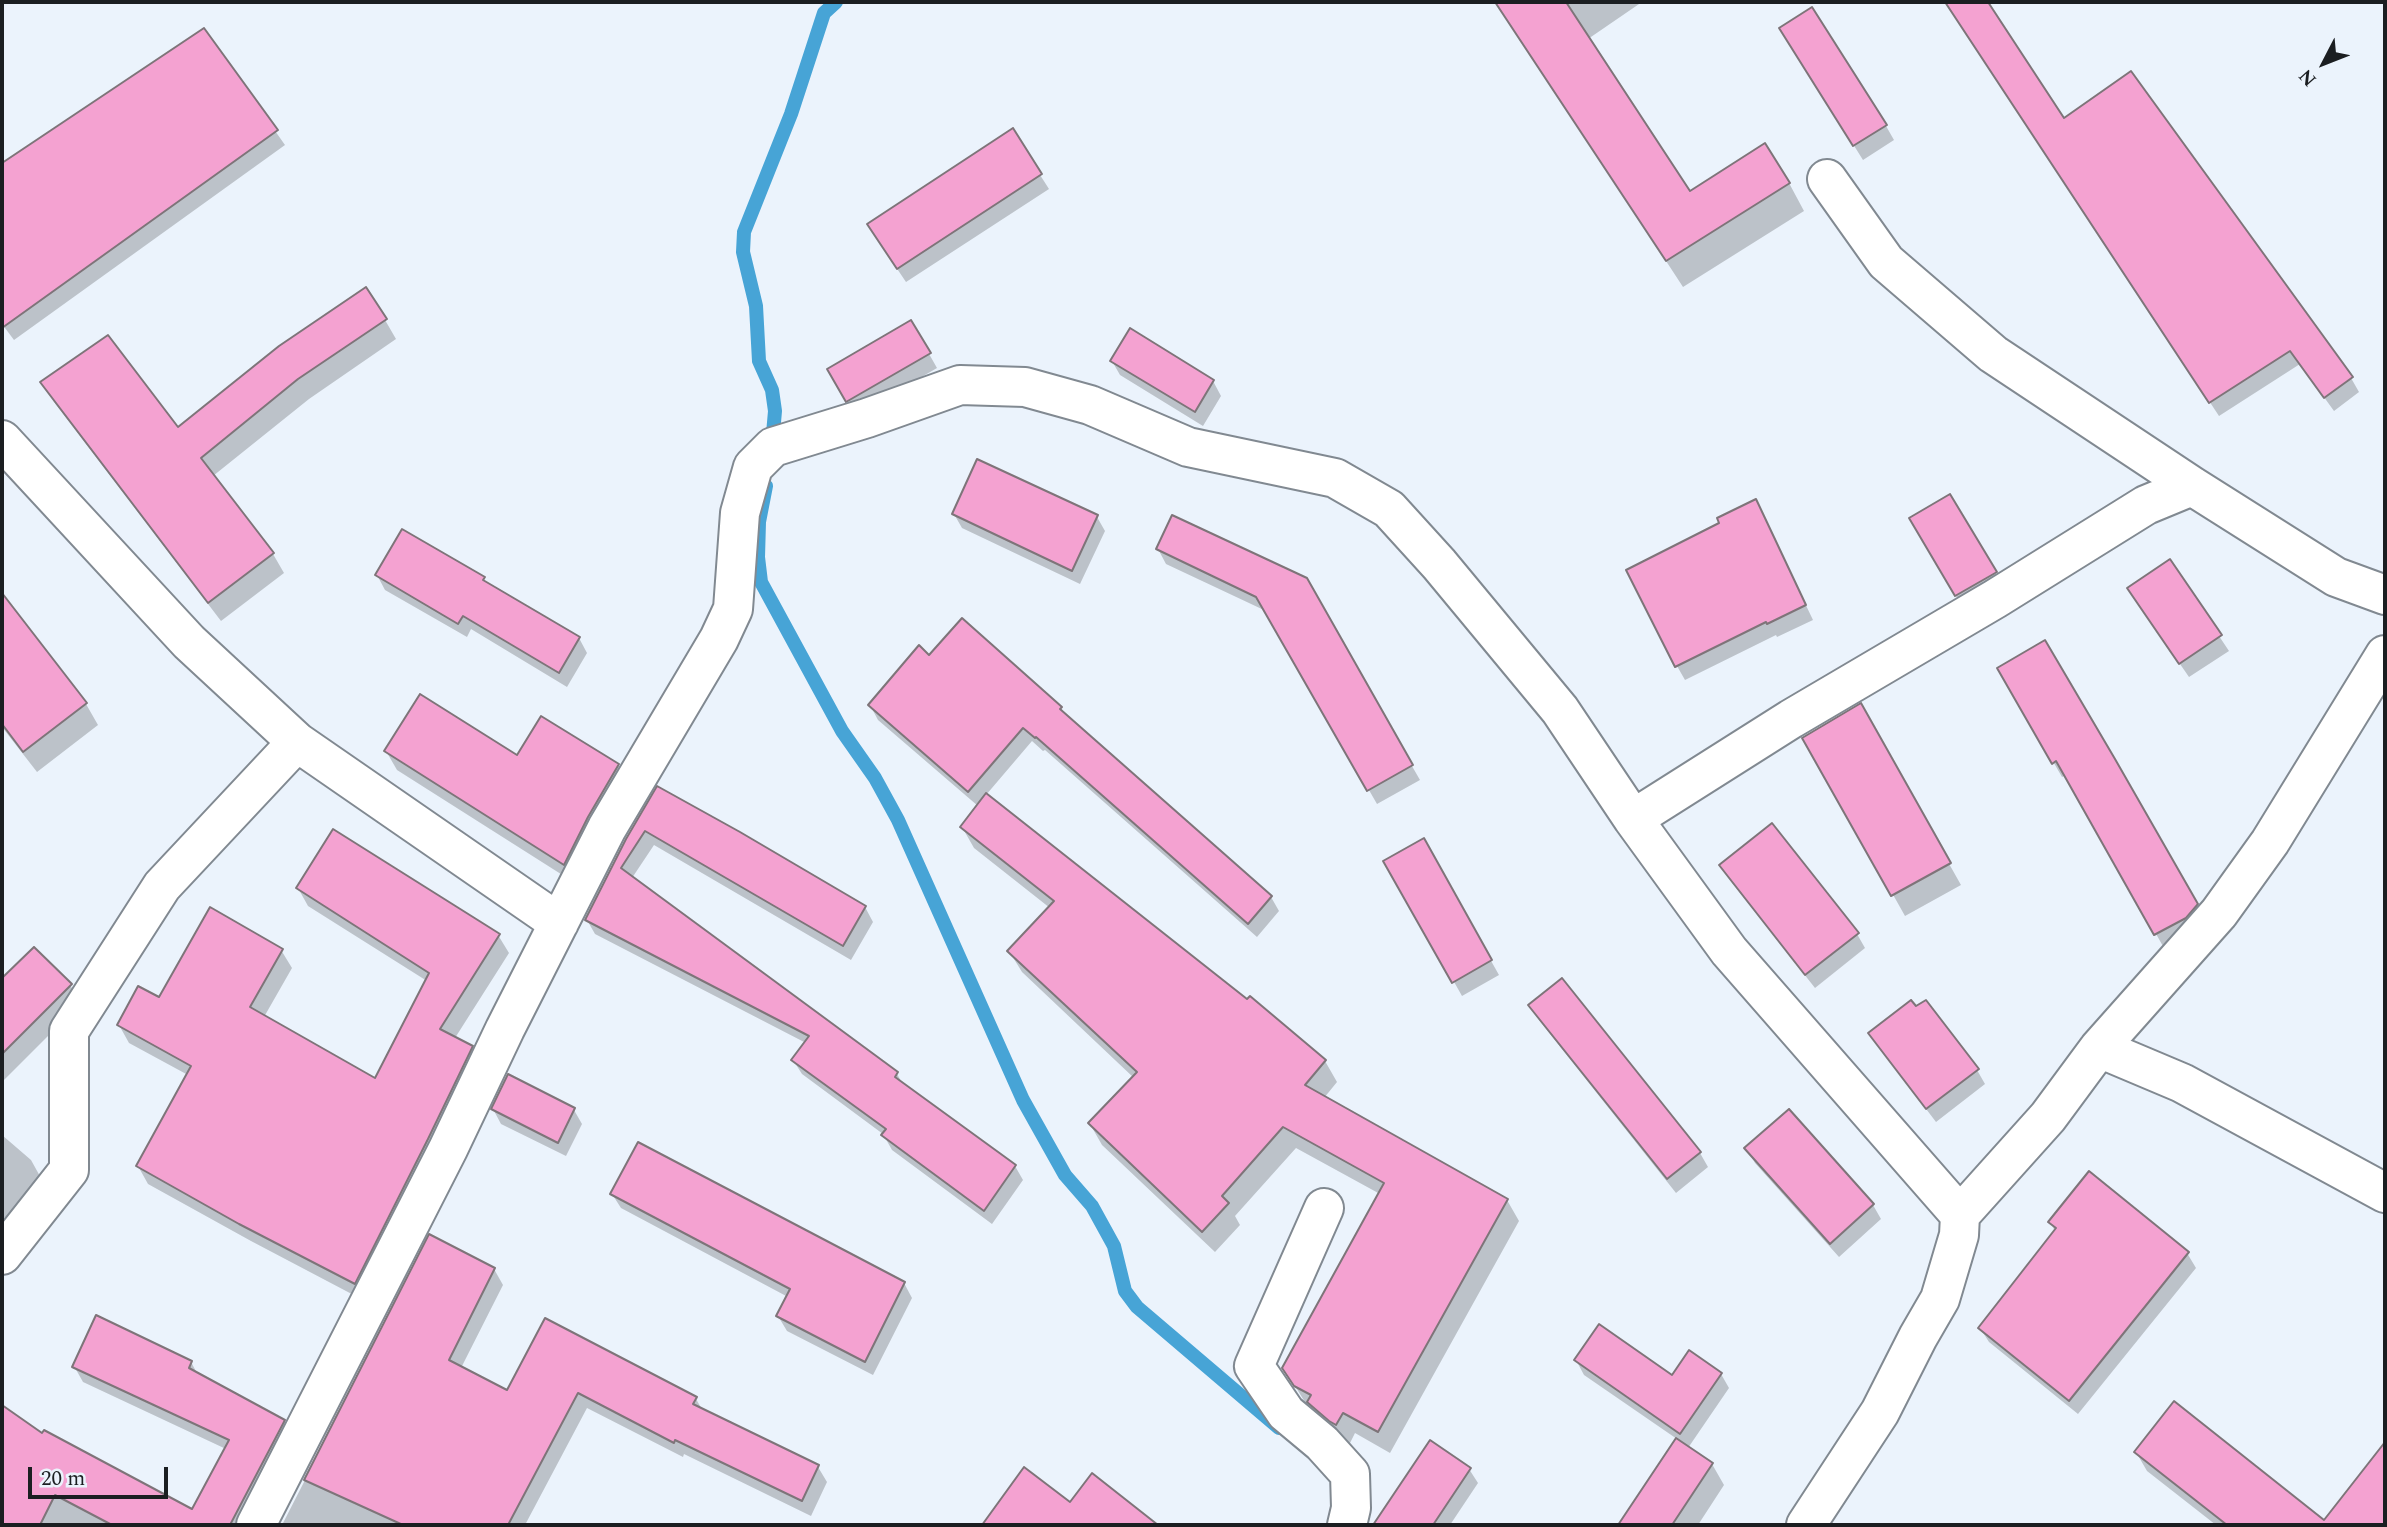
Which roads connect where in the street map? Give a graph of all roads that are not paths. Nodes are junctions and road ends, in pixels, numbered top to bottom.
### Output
1 (1827, 179) dead end
2 (2, 440) edge
3 (2192, 486) junction
4 (2385, 595) edge
5 (2385, 655) edge
6 (297, 742) junction
7 (1633, 820) junction
8 (559, 923) junction
9 (2099, 1048) junction
10 (2385, 1193) edge
11 (1324, 1208) dead end
12 (1960, 1215) junction
13 (2, 1255) edge
14 (256, 1525) edge
15 (1347, 1525) edge
16 (1807, 1525) edge

1 - 3 street
2 - 6 street
3 - 4 street
3 - 7 street
5 - 9 street
6 - 8 street
6 - 13 street
7 - 8 street
7 - 12 street
8 - 14 street
9 - 10 street
9 - 12 street
11 - 15 street
12 - 16 street

